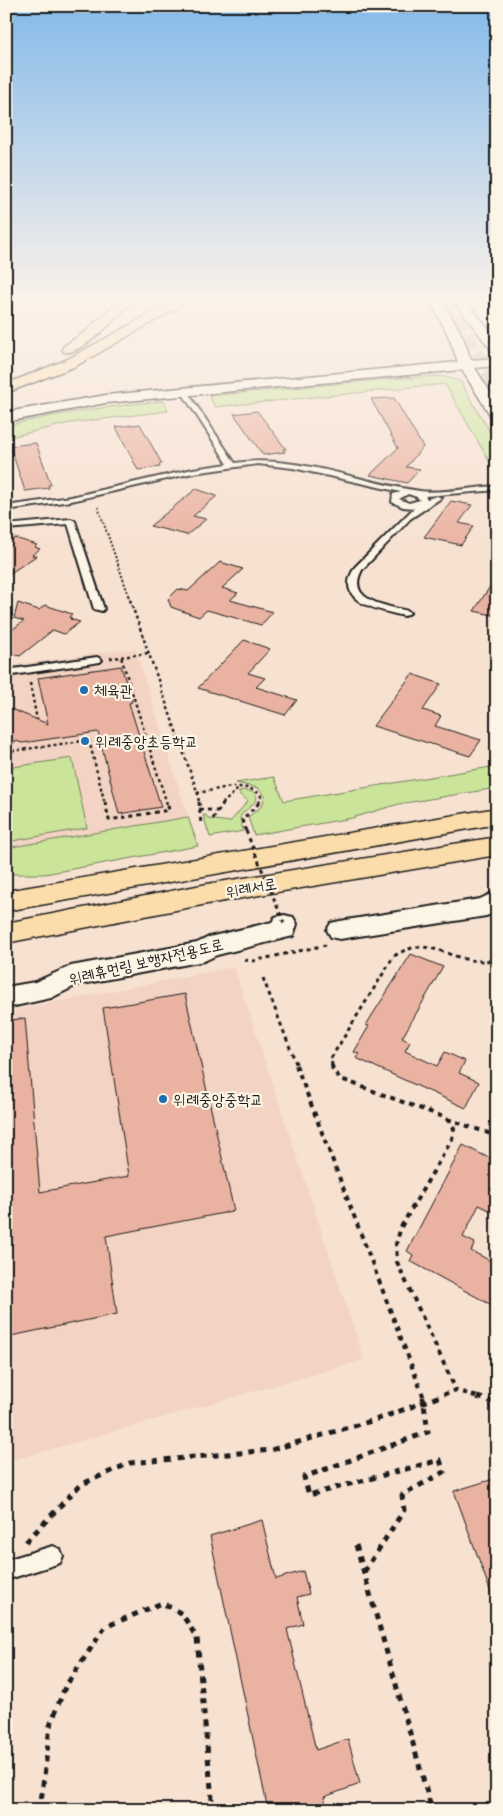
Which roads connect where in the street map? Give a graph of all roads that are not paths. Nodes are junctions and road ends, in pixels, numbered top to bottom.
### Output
1 (255, 385) edge
2 (478, 385) edge
3 (497, 385) edge
4 (482, 390) junction
5 (184, 391) junction
6 (497, 415) edge
7 (6, 417) edge
8 (234, 465) junction
9 (371, 484) junction
10 (497, 488) edge
11 (412, 492) junction
12 (456, 493) junction
13 (397, 502) junction
14 (422, 504) junction
15 (6, 508) edge
16 (406, 518) junction
17 (6, 528) edge
18 (99, 609) dead end
19 (405, 613) dead end
20 (97, 660) road end
21 (6, 673) edge
22 (497, 816) edge
23 (497, 846) edge
24 (497, 900) edge
25 (6, 901) edge
26 (284, 924) road end
27 (340, 930) dead end
28 (6, 932) edge
29 (6, 998) edge
30 (53, 1556) dead end
31 (6, 1570) edge

1 - 5 main road
2 - 4 main road
3 - 4 main road
4 - 6 main road
5 - 7 main road
5 - 8 lane
8 - 9 lane
8 - 15 lane
9 - 11 lane
9 - 13 lane
10 - 12 lane
11 - 12 lane
11 - 13 lane
11 - 14 lane
12 - 14 lane
13 - 14 lane
13 - 16 lane
14 - 16 lane
16 - 19 lane
17 - 18 lane
20 - 21 lane
22 - 25 main road, 위례서로
23 - 28 main road, 위례서로
24 - 27 street
26 - 29 street, 위례휴먼링 보행자전용도로
30 - 31 lane

